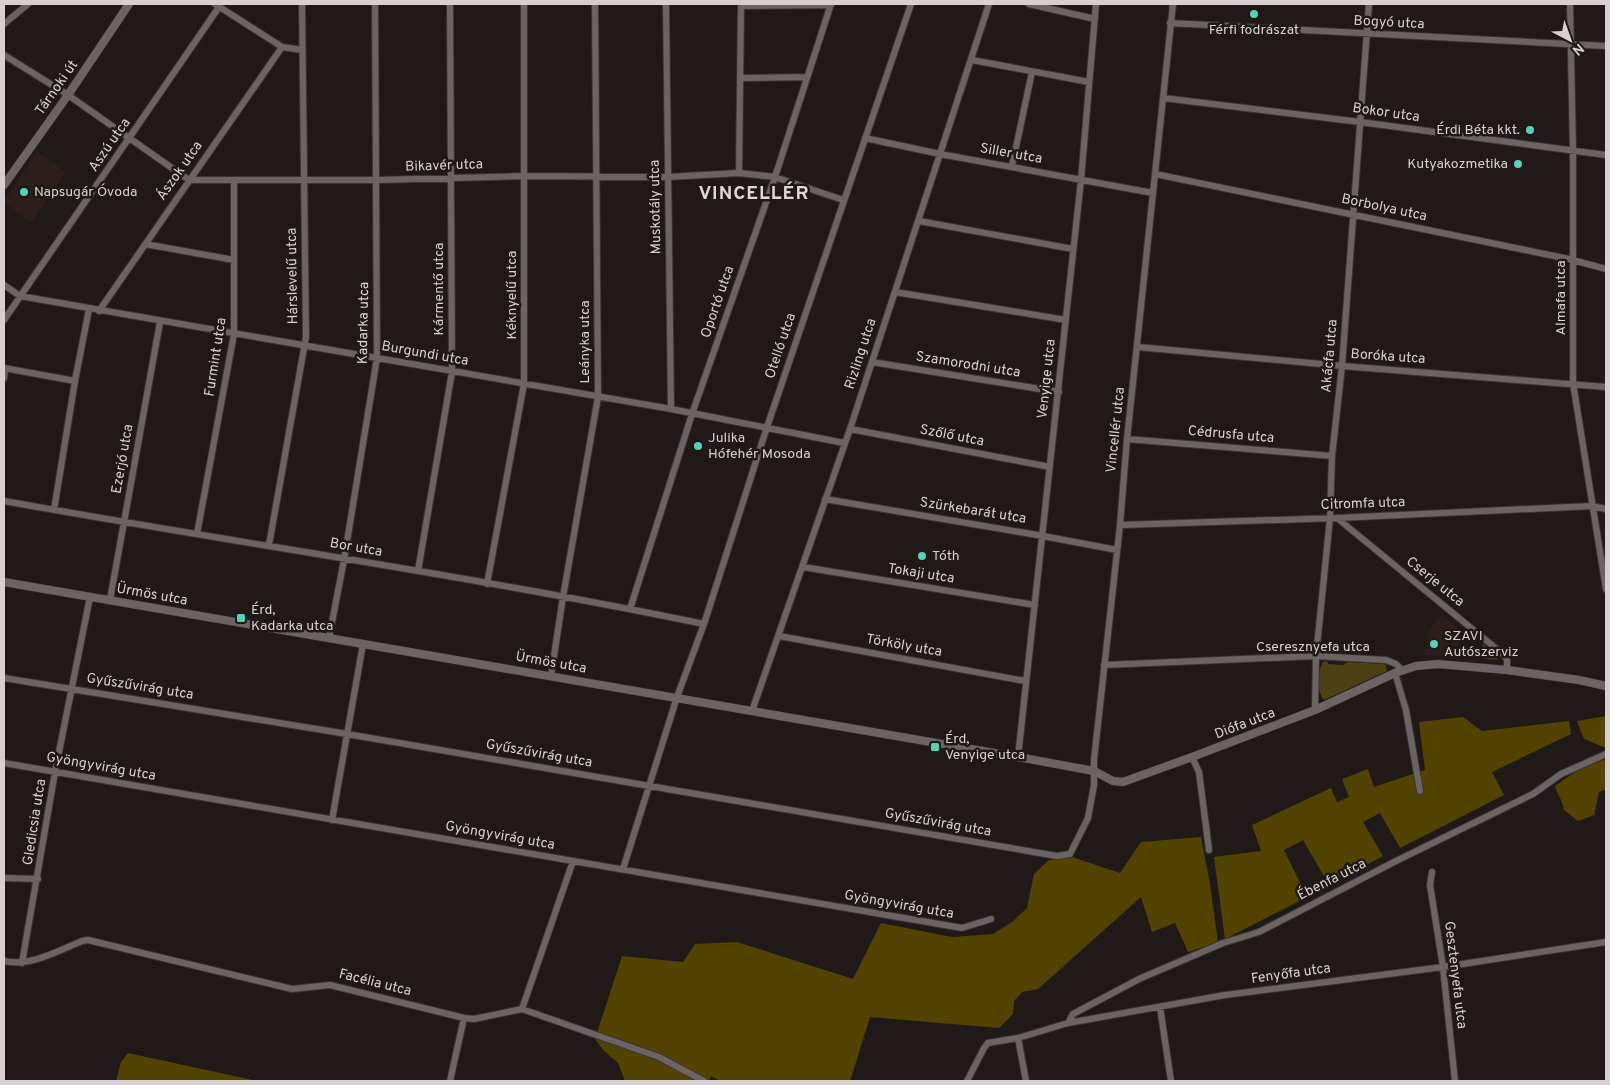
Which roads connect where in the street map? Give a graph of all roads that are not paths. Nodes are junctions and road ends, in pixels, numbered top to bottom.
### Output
1 (28, 4) edge
2 (129, 4) edge
3 (302, 4) edge
4 (375, 4) edge
5 (450, 4) edge
6 (524, 4) edge
7 (595, 4) edge
8 (666, 4) edge
9 (831, 4) edge
10 (911, 4) edge
11 (989, 4) edge
12 (1029, 4) edge
13 (1096, 4) edge
14 (1173, 4) edge
15 (1369, 4) edge
16 (1570, 4) edge
17 (741, 5) edge
18 (217, 6) edge
19 (1095, 19) junction
20 (1170, 23) junction
21 (4, 24) edge
22 (1366, 34) junction
23 (1570, 45) junction
24 (1606, 46) edge
25 (282, 47) junction
26 (302, 50) junction
27 (4, 55) edge
28 (972, 60) junction
29 (1032, 72) junction
30 (806, 76) junction
31 (740, 78) junction
32 (1089, 82) junction
33 (68, 95) junction
34 (1163, 98) junction
35 (1360, 122) junction
36 (865, 138) junction
37 (130, 139) junction
38 (1573, 151) junction
39 (940, 154) junction
40 (1606, 155) edge
41 (1012, 166) junction
42 (7, 173) edge
43 (739, 173) junction
44 (1155, 174) junction
45 (524, 176) junction
46 (774, 176) junction
47 (452, 177) junction
48 (668, 177) junction
49 (597, 178) junction
50 (189, 180) junction
51 (304, 180) junction
52 (377, 180) junction
53 (1082, 180) junction
54 (234, 182) junction
55 (4, 185) edge
56 (1153, 193) junction
57 (843, 200) junction
58 (1353, 215) junction
59 (919, 221) junction
60 (145, 244) junction
61 (1073, 249) junction
62 (234, 260) junction
63 (1573, 260) junction
64 (1606, 268) edge
65 (4, 285) edge
66 (895, 292) junction
67 (20, 296) junction
68 (89, 309) junction
69 (99, 311) junction
70 (4, 320) edge
71 (1066, 320) junction
72 (160, 322) junction
73 (234, 334) junction
74 (304, 346) junction
75 (1138, 347) junction
76 (377, 358) junction
77 (872, 362) junction
78 (1342, 366) junction
79 (4, 369) edge
80 (452, 372) junction
81 (4, 378) edge
82 (75, 381) junction
83 (1573, 383) junction
84 (524, 384) junction
85 (1606, 387) edge
86 (1059, 392) junction
87 (598, 397) junction
88 (671, 409) junction
89 (692, 414) junction
90 (767, 428) junction
91 (850, 429) junction
92 (1127, 439) junction
93 (844, 443) junction
94 (1332, 456) junction
95 (1050, 467) junction
96 (825, 500) junction
97 (4, 501) edge
98 (1592, 506) junction
99 (1606, 508) edge
100 (54, 510) junction
101 (1334, 518) junction
102 (124, 522) junction
103 (1120, 525) junction
104 (197, 534) junction
105 (1043, 536) junction
106 (269, 545) junction
107 (1116, 550) junction
108 (344, 560) junction
109 (803, 567) junction
110 (418, 571) junction
111 (4, 582) edge
112 (488, 584) junction
113 (1606, 589) edge
114 (90, 597) junction
115 (563, 597) junction
116 (110, 600) junction
117 (1035, 605) junction
118 (630, 609) junction
119 (704, 624) junction
120 (779, 636) junction
121 (329, 638) junction
122 (363, 644) junction
123 (1316, 656) junction
124 (1104, 665) junction
125 (1507, 670) junction
126 (1398, 672) junction
127 (551, 676) junction
128 (4, 678) edge
129 (1026, 681) junction
130 (1606, 686) edge
131 (73, 689) junction
132 (677, 697) junction
133 (1315, 710) junction
134 (752, 711) junction
135 (347, 734) junction
136 (1606, 754) edge
137 (1018, 756) junction
138 (1192, 757) junction
139 (4, 763) edge
140 (1094, 771) junction
141 (55, 772) junction
142 (650, 786) junction
143 (1420, 791) dead end
144 (332, 820) junction
145 (1209, 850) dead end
146 (1070, 854) joint
147 (573, 861) junction
148 (623, 869) junction
149 (1432, 872) dead end
150 (4, 878) edge
151 (38, 879) junction
152 (991, 920) dead end
153 (1606, 942) edge
154 (4, 961) edge
155 (22, 963) junction
156 (1443, 967) junction
157 (1160, 1007) junction
158 (522, 1010) junction
159 (464, 1018) junction
160 (1068, 1023) junction
161 (1018, 1038) junction
162 (450, 1081) edge
163 (704, 1081) edge
164 (967, 1081) edge
165 (1026, 1081) edge
166 (1171, 1081) edge
167 (1456, 1081) edge

1 - 21 street
2 - 33 street, Tárnoki út
3 - 26 street, Hárslevelű utca
4 - 52 street, Kadarka utca
5 - 47 street, Kármentő utca
6 - 45 street, Kéknyelű utca
7 - 49 street, Leányka utca
8 - 48 street, Muskotály utca
9 - 17 street
9 - 30 street, Oportó utca
10 - 36 street, Otelló utca
11 - 28 street, Rizling utca
12 - 19 street
13 - 19 street, Venyige utca
14 - 20 street, Vincellér utca
15 - 22 street, Akácfa utca
16 - 23 street, Almafa utca
17 - 31 street
18 - 25 street
18 - 37 street, Aszú utca
19 - 32 street, Venyige utca
20 - 22 street, Bogyó utca
20 - 34 street, Vincellér utca
22 - 23 street, Bogyó utca
22 - 35 street, Akácfa utca
23 - 24 street, Bogyó utca
23 - 38 street, Almafa utca
25 - 26 street
25 - 50 street, Ászok utca
26 - 51 street, Hárslevelű utca
27 - 33 street
28 - 29 street
28 - 39 street, Rizling utca
29 - 32 street
29 - 41 street
30 - 31 street
30 - 46 street, Oportó utca
31 - 43 street
32 - 53 street, Venyige utca
33 - 37 street
33 - 42 street, Tárnoki út
34 - 35 street, Bokor utca
34 - 44 street, Vincellér utca
35 - 38 street, Bokor utca
35 - 58 street, Akácfa utca
36 - 39 street, Siller utca
36 - 57 street, Otelló utca
37 - 50 street
37 - 67 street, Aszú utca
38 - 40 street, Bokor utca
38 - 63 street, Almafa utca
39 - 41 street, Siller utca
39 - 59 street, Rizling utca
41 - 53 street, Siller utca
42 - 55 street, Tárnoki út
43 - 46 street, Bikavér utca
43 - 48 street, Bikavér utca
44 - 56 street, Vincellér utca
44 - 58 street, Borbolya utca
45 - 47 street, Bikavér utca
45 - 49 street, Bikavér utca
45 - 84 street, Kéknyelű utca
46 - 57 street, Bikavér utca
46 - 89 street, Oportó utca
47 - 52 street, Bikavér utca
47 - 80 street, Kármentő utca
48 - 49 street, Bikavér utca
48 - 88 street, Muskotály utca
49 - 87 street, Leányka utca
50 - 54 street, Bikavér utca
50 - 60 street, Ászok utca
51 - 52 street, Bikavér utca
51 - 54 street, Bikavér utca
51 - 74 street, Hárslevelű utca
52 - 76 street, Kadarka utca
53 - 56 street, Siller utca
53 - 61 street, Venyige utca
54 - 62 street, Furmint utca
56 - 75 street, Vincellér utca
57 - 90 street, Otelló utca
58 - 63 street, Borbolya utca
58 - 78 street, Akácfa utca
59 - 61 street
59 - 66 street, Rizling utca
60 - 62 street
60 - 69 street, Ászok utca
61 - 71 street, Venyige utca
62 - 73 street, Furmint utca
63 - 64 street, Borbolya utca
63 - 83 street, Almafa utca
65 - 67 street, Burgundi utca
66 - 71 street
66 - 77 street, Rizling utca
67 - 68 street, Burgundi utca
67 - 70 street, Aszú utca
68 - 69 street, Burgundi utca
68 - 82 street
69 - 72 street, Burgundi utca
71 - 86 street, Venyige utca
72 - 73 street, Burgundi utca
72 - 102 street, Ezerjó utca
73 - 74 street, Burgundi utca
73 - 104 street, Furmint utca
74 - 76 street, Burgundi utca
74 - 106 street, Hárslevelű utca
75 - 78 street, Boróka utca
75 - 92 street, Vincellér utca
76 - 80 street, Burgundi utca
76 - 108 street, Kadarka utca
77 - 86 street, Szamorodni utca
77 - 91 street, Rizling utca
78 - 83 street, Boróka utca
78 - 94 street, Akácfa utca
79 - 81 street
79 - 82 street
80 - 84 street, Burgundi utca
80 - 110 street, Kármentő utca
82 - 100 street
83 - 85 street, Boróka utca
83 - 98 street, Almafa utca
84 - 87 street, Burgundi utca
84 - 112 street, Kéknyelű utca
86 - 95 street, Venyige utca
87 - 88 street, Burgundi utca
87 - 115 street, Leányka utca
88 - 89 street, Burgundi utca
89 - 90 street, Burgundi utca
89 - 118 street, Oportó utca
90 - 93 street, Burgundi utca
90 - 119 street, Otelló utca
91 - 93 street, Rizling utca
91 - 95 street, Szőlő utca
92 - 94 street, Cédrusfa utca
92 - 103 street, Vincellér utca
93 - 96 street, Rizling utca
94 - 101 street, Akácfa utca
95 - 105 street, Venyige utca
96 - 105 street, Szürkebarát utca
96 - 109 street, Rizling utca
97 - 100 street, Bor utca
98 - 99 street, Citromfa utca
98 - 101 street, Citromfa utca
98 - 113 street, Almafa utca
100 - 102 street, Bor utca
101 - 103 street, Citromfa utca
101 - 123 street, Akácfa utca
101 - 125 street, Cserje utca
102 - 104 street, Bor utca
102 - 116 street, Ezerjó utca
103 - 107 street, Vincellér utca
104 - 106 street, Bor utca
105 - 107 street, Szürkebarát utca
105 - 117 street, Venyige utca
106 - 108 street, Bor utca
107 - 124 street, Vincellér utca
108 - 110 street, Bor utca
108 - 121 street, Kadarka utca
109 - 117 street, Tokaji utca
109 - 120 street, Rizling utca
110 - 112 street, Bor utca
111 - 114 street, Ürmös utca
112 - 115 street, Bor utca
114 - 116 street, Ürmös utca
114 - 131 street, Gledicsia utca
115 - 118 street, Bor utca
115 - 127 street, Leányka utca
116 - 121 street, Ürmös utca
117 - 129 street, Venyige utca
118 - 119 street, Bor utca
119 - 132 street, Otelló utca
120 - 129 street, Törköly utca
120 - 134 street, Rizling utca
121 - 122 street, Ürmös utca
122 - 127 street, Ürmös utca
122 - 135 street
123 - 124 street, Cseresznyefa utca
123 - 126 street, Cseresznyefa utca
123 - 133 street, Akácfa utca
124 - 140 street, Vincellér utca
125 - 126 street
125 - 130 street
126 - 133 street, Diófa utca
126 - 143 street
127 - 132 street, Ürmös utca
128 - 131 street, Gyűszűvirág utca
129 - 137 street, Venyige utca
131 - 135 street, Gyűszűvirág utca
131 - 141 street, Gledicsia utca
132 - 134 street, Ürmös utca
132 - 142 street, Otelló utca
133 - 138 street, Diófa utca
134 - 137 street, Ürmös utca
135 - 142 street, Gyűszűvirág utca
135 - 144 street
136 - 160 street, Ébenfa utca
137 - 140 street, Ürmös utca
138 - 140 street, Diófa utca
138 - 145 street
139 - 141 street, Gyöngyvirág utca
140 - 146 street, Vincellér utca
141 - 144 street, Gyöngyvirág utca
141 - 151 street, Gledicsia utca
142 - 146 street, Gyűszűvirág utca
142 - 148 street, Otelló utca
144 - 147 street, Gyöngyvirág utca
147 - 148 street, Gyöngyvirág utca
147 - 158 street
148 - 152 street, Gyöngyvirág utca
149 - 156 street, Gesztenyefa utca
150 - 151 street
151 - 155 street, Gledicsia utca
153 - 156 street, Fenyőfa utca
154 - 155 street, Facélia utca
155 - 159 street, Facélia utca
156 - 157 street, Fenyőfa utca
156 - 167 street, Gesztenyefa utca
157 - 160 street, Fenyőfa utca
157 - 166 street
158 - 159 street, Facélia utca
158 - 163 street, Facélia utca
159 - 162 street
160 - 161 street, Fenyőfa utca
161 - 164 street, Fenyőfa utca
161 - 165 street

